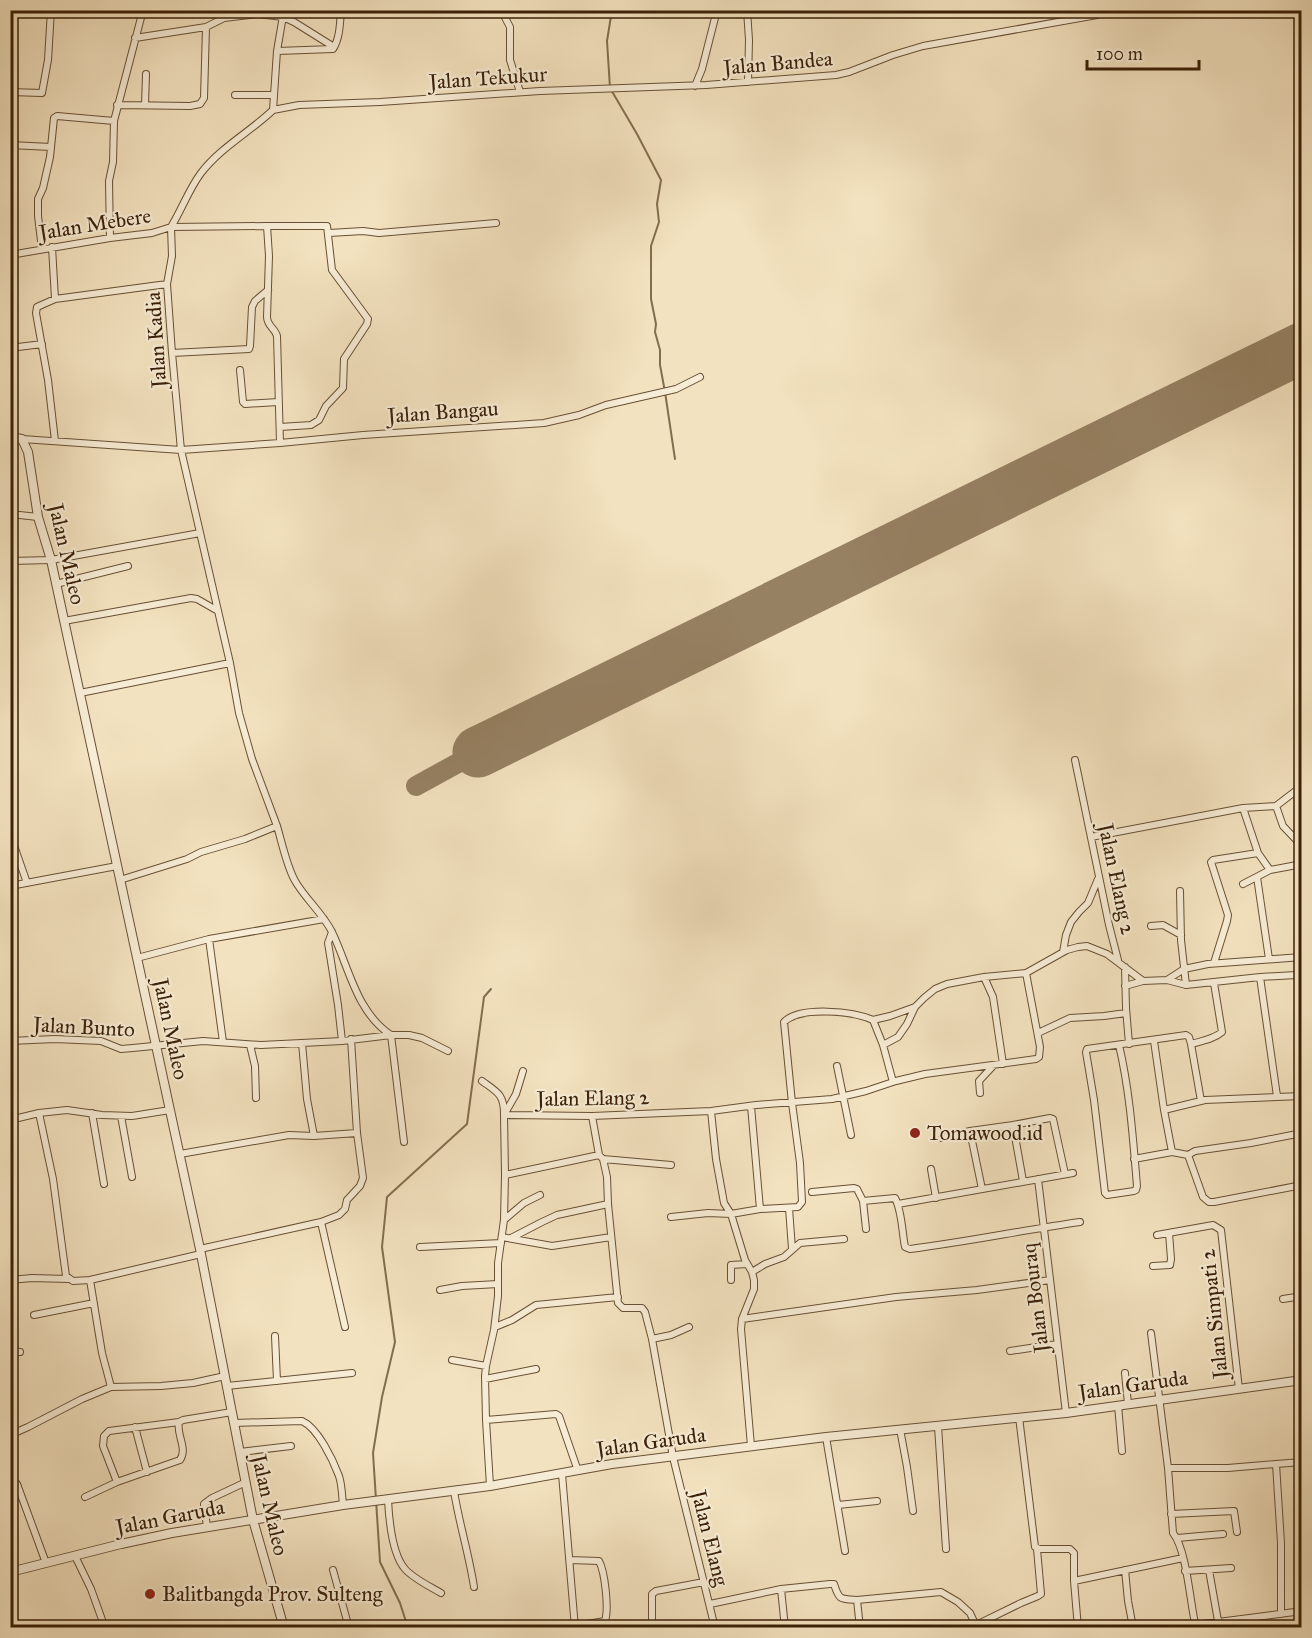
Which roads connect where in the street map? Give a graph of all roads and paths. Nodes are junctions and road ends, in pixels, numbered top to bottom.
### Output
1 (51, 10) edge
2 (143, 10) edge
3 (341, 10) edge
4 (501, 10) edge
5 (717, 10) edge
6 (747, 10) edge
7 (1097, 13) edge
8 (284, 14) edge
9 (206, 27) junction
10 (135, 38) junction
11 (334, 47) junction
12 (277, 51) junction
13 (146, 74) dead end
14 (748, 82) junction
15 (706, 85) joint
16 (695, 86) junction
17 (10, 92) edge
18 (520, 92) junction
19 (274, 94) junction
20 (235, 95) dead end
21 (117, 105) junction
22 (145, 105) junction
23 (273, 110) junction
24 (114, 121) junction
25 (10, 146) edge
26 (51, 147) junction
27 (496, 223) dead end
28 (171, 226) junction
29 (267, 226) junction
30 (328, 233) junction
31 (110, 238) junction
32 (52, 248) junction
33 (42, 249) junction
34 (10, 255) edge
35 (167, 284) junction
36 (268, 290) junction
37 (55, 299) junction
38 (42, 344) junction
39 (10, 348) edge
40 (172, 353) junction
41 (240, 370) dead end
42 (700, 377) dead end
43 (278, 402) junction
44 (279, 427) junction
45 (10, 437) edge
46 (22, 439) junction
47 (55, 441) junction
48 (280, 443) junction
49 (181, 450) junction
50 (10, 514) edge
51 (38, 517) junction
52 (200, 533) junction
53 (51, 560) junction
54 (10, 561) edge
55 (128, 566) dead end
56 (56, 584) junction
57 (218, 611) junction
58 (64, 621) junction
59 (230, 663) junction
60 (80, 693) junction
61 (1075, 760) dead end
62 (1300, 787) edge
63 (1276, 806) junction
64 (1243, 808) junction
65 (277, 826) junction
66 (10, 834) edge
67 (1091, 837) junction
68 (1302, 846) edge
69 (1258, 854) junction
70 (1302, 864) edge
71 (117, 866) junction
72 (1270, 870) junction
73 (1099, 876) junction
74 (1257, 877) junction
75 (120, 880) junction
76 (27, 883) junction
77 (1243, 884) dead end
78 (10, 886) edge
79 (1180, 891) dead end
80 (324, 919) junction
81 (1151, 926) dead end
82 (332, 932) junction
83 (1181, 934) junction
84 (209, 939) junction
85 (1063, 952) junction
86 (1302, 957) edge
87 (137, 958) junction
88 (1269, 959) junction
89 (1118, 961) junction
90 (1215, 963) junction
91 (1125, 967) junction
92 (1184, 969) junction
93 (1026, 973) junction
94 (984, 977) junction
95 (1260, 977) junction
96 (1302, 979) edge
97 (1167, 980) junction
98 (1143, 981) junction
99 (1214, 982) junction
100 (1185, 985) junction
101 (1125, 986) junction
102 (915, 1007) junction
103 (1126, 1013) junction
104 (873, 1020) junction
105 (1038, 1033) junction
106 (391, 1035) junction
107 (351, 1040) junction
108 (10, 1041) edge
109 (342, 1041) junction
110 (1154, 1041) junction
111 (223, 1042) junction
112 (302, 1043) junction
113 (1129, 1044) junction
114 (1191, 1044) junction
115 (250, 1045) junction
116 (883, 1045) junction
117 (1119, 1045) junction
118 (155, 1046) junction
119 (448, 1051) dead end
120 (1003, 1064) junction
121 (993, 1065) junction
122 (837, 1066) dead end
123 (523, 1071) dead end
124 (482, 1081) dead end
125 (893, 1082) junction
126 (981, 1093) dead end
127 (1277, 1096) junction
128 (1302, 1096) edge
129 (844, 1097) junction
130 (256, 1098) dead end
131 (1201, 1101) junction
132 (792, 1104) junction
133 (752, 1106) junction
134 (170, 1110) junction
135 (1164, 1110) junction
136 (711, 1111) junction
137 (39, 1113) junction
138 (92, 1113) junction
139 (504, 1115) junction
140 (122, 1116) junction
141 (592, 1116) junction
142 (10, 1120) edge
143 (1013, 1125) junction
144 (970, 1131) junction
145 (357, 1133) junction
146 (1302, 1133) edge
147 (851, 1135) dead end
148 (314, 1136) junction
149 (942, 1138) dead end
150 (404, 1142) dead end
151 (1172, 1152) junction
152 (180, 1154) junction
153 (1188, 1155) junction
154 (601, 1157) junction
155 (1134, 1159) junction
156 (671, 1165) dead end
157 (931, 1169) dead end
158 (1072, 1173) dead end
159 (1065, 1174) junction
160 (505, 1175) junction
161 (132, 1177) dead end
162 (1038, 1179) junction
163 (1023, 1181) junction
164 (104, 1184) dead end
165 (1302, 1185) edge
166 (982, 1189) junction
167 (812, 1192) dead end
168 (540, 1194) dead end
169 (936, 1198) junction
170 (863, 1201) junction
171 (608, 1204) junction
172 (898, 1204) junction
173 (789, 1208) junction
174 (760, 1209) junction
175 (731, 1214) junction
176 (671, 1217) dead end
177 (504, 1220) junction
178 (321, 1222) junction
179 (1080, 1222) dead end
180 (1043, 1227) junction
181 (866, 1229) dead end
182 (1169, 1233) junction
183 (1157, 1235) dead end
184 (611, 1237) junction
185 (511, 1238) junction
186 (844, 1239) dead end
187 (501, 1240) junction
188 (420, 1247) dead end
189 (792, 1249) junction
190 (201, 1251) junction
191 (747, 1264) junction
192 (1153, 1266) dead end
193 (752, 1272) junction
194 (68, 1279) junction
195 (10, 1280) edge
196 (90, 1280) junction
197 (731, 1280) dead end
198 (1050, 1280) junction
199 (498, 1284) junction
200 (440, 1290) dead end
201 (1302, 1296) edge
202 (618, 1297) junction
203 (1283, 1299) dead end
204 (94, 1303) junction
205 (34, 1315) dead end
206 (742, 1319) junction
207 (345, 1327) dead end
208 (495, 1327) junction
209 (689, 1327) dead end
210 (1151, 1333) dead end
211 (275, 1336) dead end
212 (652, 1338) junction
213 (1057, 1344) junction
214 (10, 1351) edge
215 (1010, 1351) dead end
216 (20, 1352) dead end
217 (452, 1360) dead end
218 (486, 1366) junction
219 (536, 1369) dead end
220 (352, 1373) dead end
221 (1125, 1373) dead end
222 (225, 1376) junction
223 (485, 1379) junction
224 (1302, 1380) edge
225 (277, 1381) junction
226 (227, 1386) junction
227 (111, 1387) junction
228 (1239, 1389) junction
229 (1160, 1399) junction
230 (1128, 1404) junction
231 (1118, 1405) junction
232 (232, 1412) junction
233 (1066, 1413) junction
234 (1019, 1417) junction
235 (486, 1420) junction
236 (178, 1422) junction
237 (235, 1424) junction
238 (938, 1426) junction
239 (135, 1427) junction
240 (900, 1430) junction
241 (10, 1435) edge
242 (826, 1437) junction
243 (291, 1446) dead end
244 (751, 1446) junction
245 (1122, 1451) dead end
246 (240, 1452) junction
247 (673, 1457) junction
248 (1302, 1462) edge
249 (1276, 1464) junction
250 (1168, 1468) junction
251 (578, 1471) junction
252 (147, 1472) junction
253 (562, 1474) junction
254 (117, 1482) junction
255 (246, 1482) junction
256 (17, 1484) dead end
257 (490, 1486) junction
258 (454, 1491) junction
259 (85, 1497) dead end
260 (385, 1500) junction
261 (877, 1501) dead end
262 (343, 1505) junction
263 (838, 1505) junction
264 (913, 1511) dead end
265 (1171, 1514) junction
266 (253, 1520) junction
267 (207, 1527) junction
268 (1237, 1532) dead end
269 (1223, 1534) dead end
270 (1177, 1538) junction
271 (946, 1549) dead end
272 (1037, 1549) junction
273 (845, 1551) dead end
274 (75, 1556) junction
275 (1183, 1558) junction
276 (570, 1560) junction
277 (46, 1563) junction
278 (1231, 1568) dead end
279 (333, 1570) dead end
280 (1125, 1570) junction
281 (1209, 1570) junction
282 (1185, 1571) junction
283 (10, 1572) edge
284 (1074, 1581) junction
285 (704, 1582) junction
286 (474, 1587) dead end
287 (781, 1589) junction
288 (441, 1593) dead end
289 (857, 1600) junction
290 (710, 1604) junction
291 (1302, 1611) edge
292 (1281, 1614) junction
293 (1218, 1621) junction
294 (977, 1626) edge
295 (1196, 1626) edge
296 (575, 1627) edge
297 (105, 1628) edge
298 (284, 1628) edge
299 (349, 1628) edge
300 (652, 1628) edge
301 (715, 1628) edge
302 (785, 1628) edge
303 (860, 1628) edge
304 (1078, 1628) edge
305 (1130, 1628) edge

1 - 17 street
2 - 10 street
3 - 11 street
4 - 18 street
5 - 16 street
6 - 14 street
7 - 14 street, Jalan Bandea
8 - 9 street
8 - 11 street
8 - 12 street
9 - 10 street
9 - 22 street
10 - 21 street
11 - 12 street
12 - 19 street
13 - 22 street
14 - 15 street, Jalan Bandea
15 - 16 street, Jalan Tekukur
16 - 18 street, Jalan Tekukur
18 - 23 street, Jalan Tekukur
19 - 20 street
19 - 23 street
21 - 22 street
21 - 24 street
23 - 28 street, Jalan Mebere
24 - 26 street
24 - 31 street
25 - 26 street
26 - 33 street
27 - 30 street
28 - 29 street
28 - 31 street, Jalan Mebere
28 - 35 street, Jalan Kadia
29 - 30 street
29 - 36 street
30 - 44 street
31 - 32 street, Jalan Mebere
32 - 33 street, Jalan Mebere
32 - 37 street
33 - 34 street, Jalan Mebere
35 - 37 street
35 - 40 street, Jalan Kadia
36 - 40 street
36 - 43 street
37 - 38 street
38 - 39 street
38 - 47 street
40 - 49 street, Jalan Kadia
41 - 43 street
42 - 48 street, Jalan Bangau
43 - 44 street
44 - 48 street
45 - 46 street, Jalan Bangau
46 - 47 street, Jalan Bangau
46 - 51 street, Jalan Maleo
47 - 49 street, Jalan Bangau
48 - 49 street, Jalan Bangau
49 - 52 street
50 - 51 street
51 - 53 street, Jalan Maleo
52 - 53 street
52 - 57 street
53 - 54 street
53 - 56 street, Jalan Maleo
55 - 56 street
56 - 58 street, Jalan Maleo
57 - 58 street
57 - 59 street
58 - 60 street, Jalan Maleo
59 - 60 street
59 - 65 street
60 - 71 street, Jalan Maleo
61 - 67 street, Jalan Elang 2
62 - 63 street
63 - 64 street
63 - 68 street
64 - 67 street
64 - 69 street
65 - 75 street
65 - 80 street
66 - 76 street
67 - 73 street, Jalan Elang 2
69 - 72 street
69 - 90 street
70 - 72 street
71 - 75 street, Jalan Maleo
71 - 76 street
72 - 74 street
73 - 85 street
73 - 89 street, Jalan Elang 2
74 - 77 street
74 - 88 street
75 - 87 street, Jalan Maleo
76 - 78 street
79 - 83 street
80 - 82 street
80 - 84 street
81 - 83 street
82 - 106 street
82 - 109 street
83 - 92 street
84 - 87 street
84 - 111 street
85 - 89 street
85 - 93 street
86 - 88 street
87 - 118 street, Jalan Maleo
88 - 90 street
89 - 91 street, Jalan Elang 2
90 - 92 street
91 - 98 street, Jalan Elang 2
91 - 101 street
92 - 97 street
92 - 100 street
93 - 94 street
93 - 105 street
94 - 102 street
94 - 120 street
95 - 96 street
95 - 99 street
95 - 127 street
97 - 98 street
97 - 100 street
98 - 101 street
99 - 100 street
99 - 114 street
101 - 103 street
102 - 104 street
102 - 116 street
103 - 105 street
103 - 113 street
104 - 116 street
104 - 132 street
105 - 120 street, Jalan Elang 2
106 - 107 street, Jalan Bunto
106 - 119 street, Jalan Bunto
106 - 150 street
107 - 109 street, Jalan Bunto
107 - 145 street
108 - 118 street, Jalan Bunto
109 - 112 street, Jalan Bunto
110 - 113 street
110 - 114 street
110 - 135 street
111 - 115 street, Jalan Bunto
111 - 118 street, Jalan Bunto
112 - 115 street, Jalan Bunto
112 - 148 street
113 - 117 street
114 - 131 street
115 - 130 street
116 - 125 street
117 - 155 street
117 - 155 street
118 - 134 street, Jalan Maleo
120 - 121 street, Jalan Elang 2
121 - 125 street, Jalan Elang 2
121 - 126 street
122 - 129 street
123 - 139 street
124 - 139 street
125 - 129 street, Jalan Elang 2
127 - 128 street
127 - 131 street
129 - 132 street, Jalan Elang 2
129 - 147 street
131 - 135 street
132 - 133 street, Jalan Elang 2
132 - 173 street
133 - 136 street, Jalan Elang 2
133 - 174 street
134 - 140 street
134 - 152 street, Jalan Maleo
135 - 151 street
136 - 141 street, Jalan Elang 2
136 - 175 street
137 - 138 street
137 - 142 street
137 - 194 street
138 - 140 street
138 - 164 street
139 - 141 street, Jalan Elang 2
139 - 160 street
140 - 161 street
141 - 154 street
143 - 144 street
143 - 159 street
143 - 163 street
144 - 149 street
144 - 166 street
145 - 148 street
145 - 178 street
146 - 153 street
148 - 152 street
151 - 153 street
151 - 155 street
152 - 190 street, Jalan Maleo
153 - 165 street
154 - 156 street
154 - 160 street
154 - 171 street
157 - 169 street
158 - 159 street
159 - 162 street
160 - 177 street
162 - 163 street
162 - 180 street, Jalan Bouraq
163 - 166 street
166 - 169 street
167 - 170 street
168 - 177 street
169 - 172 street
170 - 172 street
170 - 181 street
171 - 184 street
171 - 185 street
172 - 180 street
173 - 174 street
173 - 189 street
174 - 175 street
175 - 176 street
175 - 191 street
177 - 187 street
178 - 190 street
178 - 207 street
179 - 180 street
180 - 198 street, Jalan Bouraq
182 - 183 street, Jalan Simpati 2
182 - 192 street
182 - 228 street, Jalan Simpati 2
184 - 185 street
184 - 202 street
185 - 187 street
186 - 189 street
187 - 188 street
187 - 199 street
189 - 193 street
190 - 196 street
190 - 222 street, Jalan Maleo
191 - 193 street
191 - 197 street
193 - 206 street
194 - 195 street
194 - 196 street
196 - 204 street
198 - 206 street
198 - 213 street, Jalan Bouraq
199 - 200 street
199 - 208 street
201 - 203 street
202 - 208 street
202 - 212 street, Jalan Elang
204 - 205 street
204 - 227 street
206 - 244 street
208 - 218 street
209 - 212 street
210 - 229 street
211 - 225 street
212 - 247 street, Jalan Elang
213 - 215 street
213 - 233 street, Jalan Bouraq
214 - 216 street
217 - 218 street
218 - 223 street
219 - 223 street
220 - 225 street
221 - 230 street
222 - 226 street, Jalan Maleo
222 - 227 street
223 - 235 street
224 - 228 street, Jalan Garuda
225 - 226 street
226 - 232 street, Jalan Maleo
227 - 241 street
228 - 229 street, Jalan Garuda
229 - 230 street, Jalan Garuda
229 - 250 street
230 - 231 street, Jalan Garuda
231 - 233 street, Jalan Garuda
231 - 245 street
232 - 236 street
232 - 237 street, Jalan Maleo
233 - 234 street, Jalan Garuda
234 - 238 street, Jalan Garuda
234 - 272 street
235 - 251 street
235 - 257 street
236 - 239 street
236 - 252 street
237 - 246 street, Jalan Maleo
237 - 262 street
238 - 240 street, Jalan Garuda
238 - 271 street
239 - 252 street
239 - 254 street
240 - 242 street, Jalan Garuda
240 - 264 street
242 - 244 street, Jalan Garuda
242 - 263 street
243 - 246 street
244 - 247 street, Jalan Garuda
246 - 255 street, Jalan Maleo
247 - 251 street, Jalan Garuda
247 - 285 street, Jalan Elang
248 - 249 street
249 - 250 street
249 - 292 street
250 - 265 street
251 - 253 street, Jalan Garuda
252 - 254 street
253 - 257 street, Jalan Garuda
253 - 276 street
254 - 259 street
255 - 266 street, Jalan Maleo
255 - 267 street
256 - 277 street
257 - 258 street, Jalan Garuda
258 - 260 street, Jalan Garuda
258 - 286 street
260 - 262 street, Jalan Garuda
260 - 288 street
261 - 263 street
262 - 266 street, Jalan Garuda
263 - 273 street
265 - 268 street
265 - 270 street
266 - 267 street, Jalan Garuda
266 - 298 street, Jalan Maleo
267 - 274 street, Jalan Garuda
269 - 270 street
270 - 275 street
272 - 284 street
272 - 294 street
274 - 277 street, Jalan Garuda
274 - 297 street
275 - 280 street
275 - 282 street
276 - 296 street
276 - 296 street
277 - 283 street, Jalan Garuda
278 - 281 street
279 - 299 street
280 - 284 street
280 - 305 street
281 - 282 street
281 - 293 street
282 - 295 street
284 - 304 street
285 - 290 street, Jalan Elang
285 - 300 street
287 - 289 street
287 - 290 street
287 - 302 street
289 - 294 street
289 - 303 street
290 - 301 street, Jalan Elang
291 - 292 street
292 - 293 street
293 - 295 street

